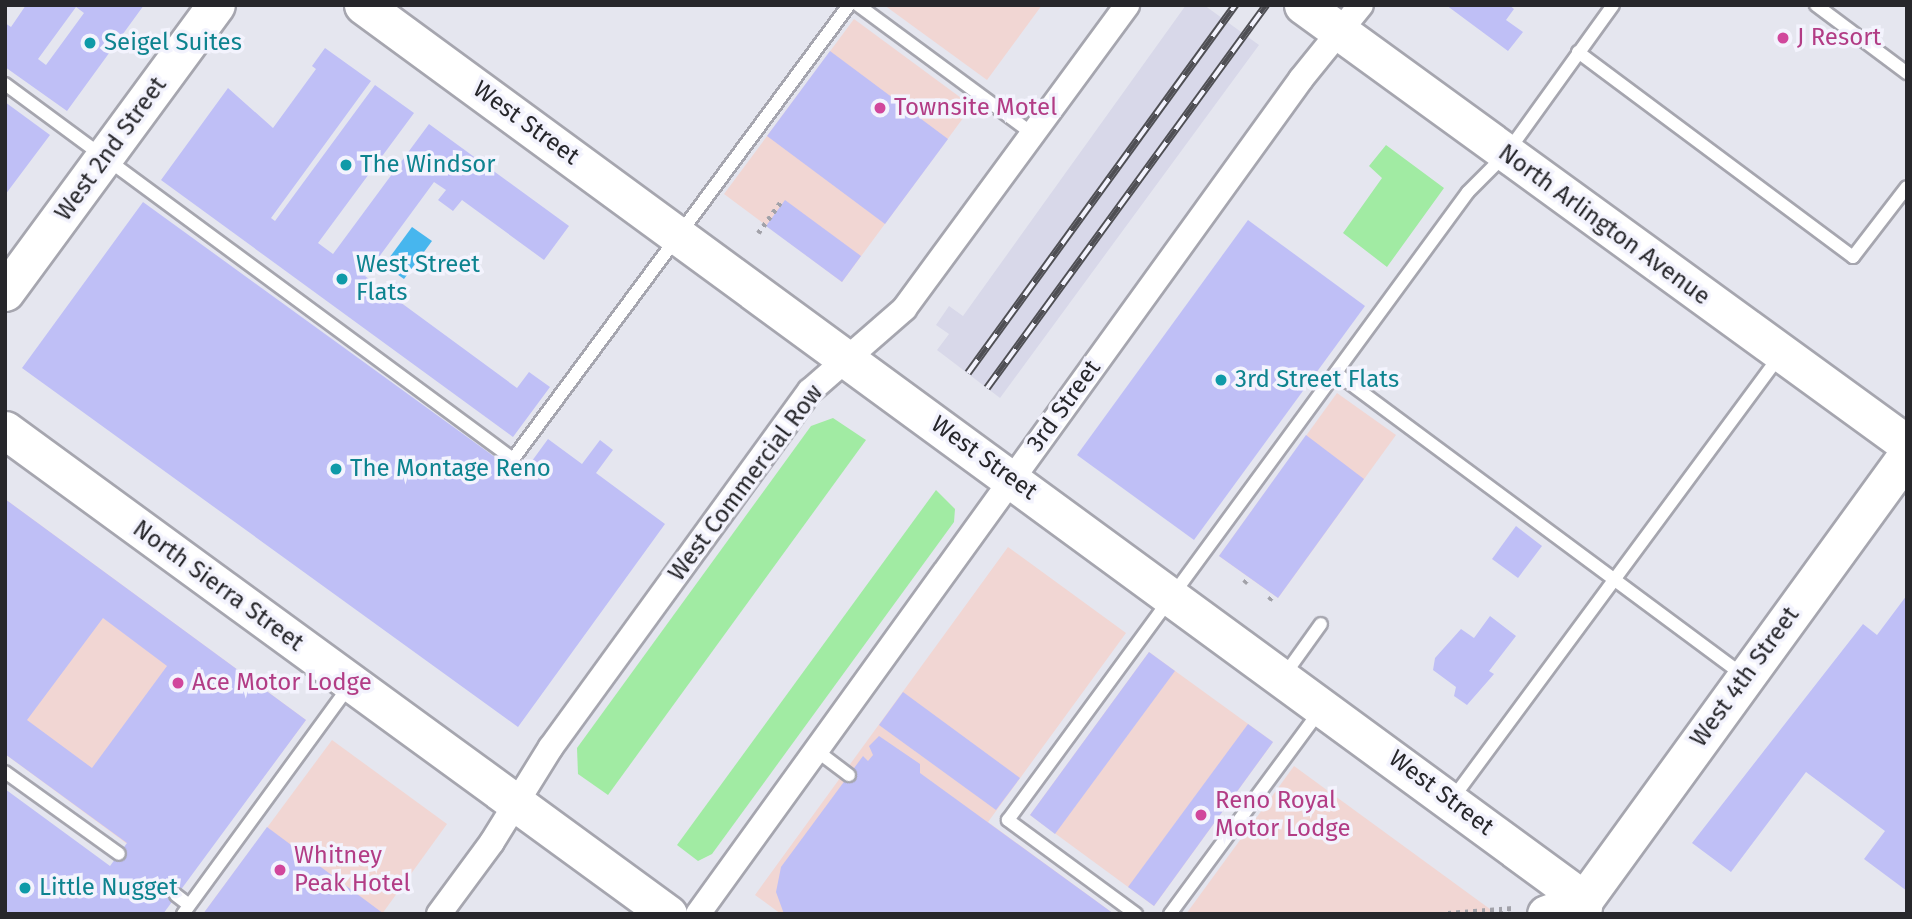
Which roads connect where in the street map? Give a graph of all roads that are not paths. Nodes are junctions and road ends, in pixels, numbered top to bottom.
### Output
1 (216, 5) edge
2 (363, 5) edge
3 (849, 5) edge
4 (858, 5) edge
5 (1127, 5) edge
6 (1303, 5) edge
7 (1613, 5) edge
8 (1816, 5) edge
9 (1350, 18) edge
10 (1578, 52) junction
11 (1907, 73) edge
12 (5, 84) edge
13 (1033, 134) junction
14 (1506, 154) junction
15 (104, 157) junction
16 (1907, 187) edge
17 (680, 235) junction
18 (5, 292) edge
19 (1781, 354) junction
20 (848, 357) junction
21 (1336, 373) junction
22 (5, 430) edge
23 (1907, 444) edge
24 (1907, 455) edge
25 (1012, 479) junction
26 (1614, 579) junction
27 (1173, 596) junction
28 (1321, 624) dead end
29 (1283, 677) junction
30 (1746, 677) junction
31 (351, 684) junction
32 (1323, 706) junction
33 (817, 751) junction
34 (5, 772) edge
35 (849, 775) dead end
36 (1451, 801) junction
37 (516, 802) junction
38 (119, 854) dead end
39 (176, 895) dead end
40 (186, 909) edge
41 (1589, 909) edge
42 (1529, 911) edge
43 (439, 914) edge
44 (668, 914) edge
45 (698, 914) edge
46 (1136, 914) edge
47 (1170, 914) edge

1 - 15 main road, West 2nd Street
2 - 17 main road, West Street
3 - 17 lane
4 - 13 lane
5 - 13 street, West Commercial Row
6 - 9 main road, North Arlington Avenue
7 - 10 lane
8 - 11 lane
9 - 14 main road, North Arlington Avenue
9 - 25 street, 3rd Street
10 - 14 lane
10 - 16 lane
12 - 15 lane
13 - 20 street, West Commercial Row
14 - 19 main road, North Arlington Avenue
14 - 21 lane
15 - 17 lane
15 - 18 main road, West 2nd Street
17 - 20 main road, West Street
19 - 23 main road, North Arlington Avenue
19 - 26 lane
20 - 25 main road, West Street
20 - 37 street, West Commercial Row
21 - 26 lane
21 - 27 lane
22 - 31 main road, North Sierra Street
24 - 30 main road, West 4th Street
25 - 27 main road, West Street
25 - 33 street, 3rd Street
26 - 30 lane
26 - 36 lane
27 - 29 main road, West Street
27 - 46 lane
28 - 29 lane
29 - 32 main road, West Street
30 - 41 main road, West 4th Street
31 - 37 main road, North Sierra Street
31 - 40 lane
32 - 36 main road, West Street
32 - 47 lane
33 - 35 lane
33 - 45 street, 3rd Street
34 - 38 lane
36 - 41 main road, West Street
37 - 43 street, West Commercial Row
37 - 44 main road, North Sierra Street
39 - 40 lane
41 - 42 main road

